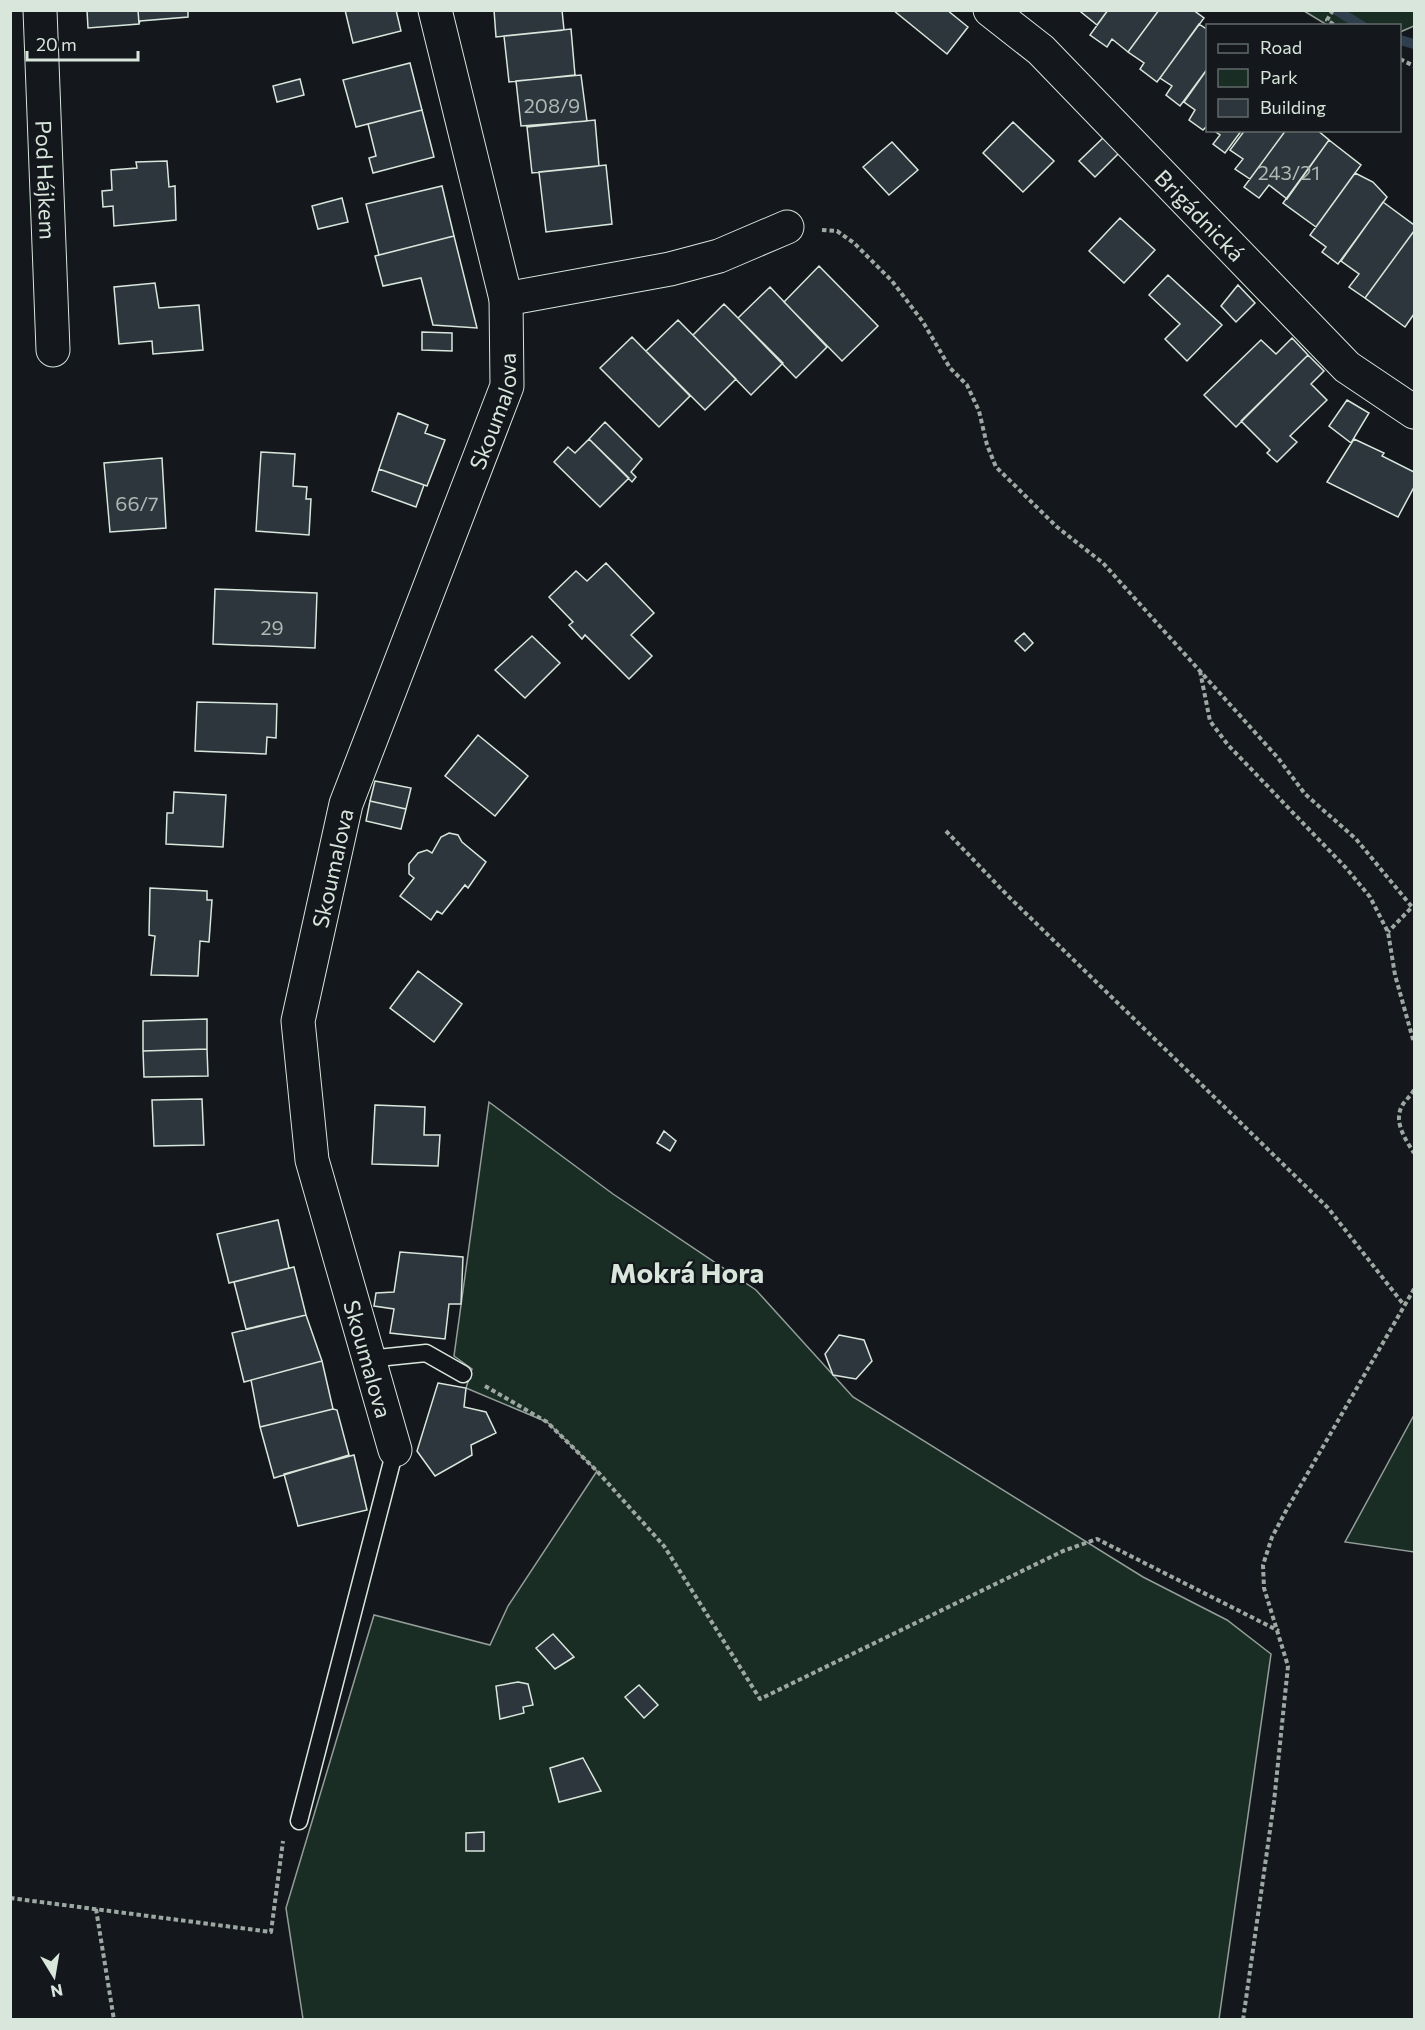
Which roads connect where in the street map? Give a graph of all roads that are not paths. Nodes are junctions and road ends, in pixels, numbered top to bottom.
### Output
1 (40, 10) edge
2 (435, 10) edge
3 (990, 10) edge
4 (787, 227) road end
5 (506, 299) junction
6 (53, 350) dead end
7 (1414, 412) edge
8 (368, 1359) junction
9 (463, 1374) road end
10 (395, 1450) joint
11 (300, 1821) road end

1 - 6 street, Pod Hájkem
2 - 5 street, Skoumalova
3 - 7 street, Brigádnická
4 - 5 street
5 - 8 street, Skoumalova
8 - 9 lane
8 - 10 street, Skoumalova
10 - 11 lane

